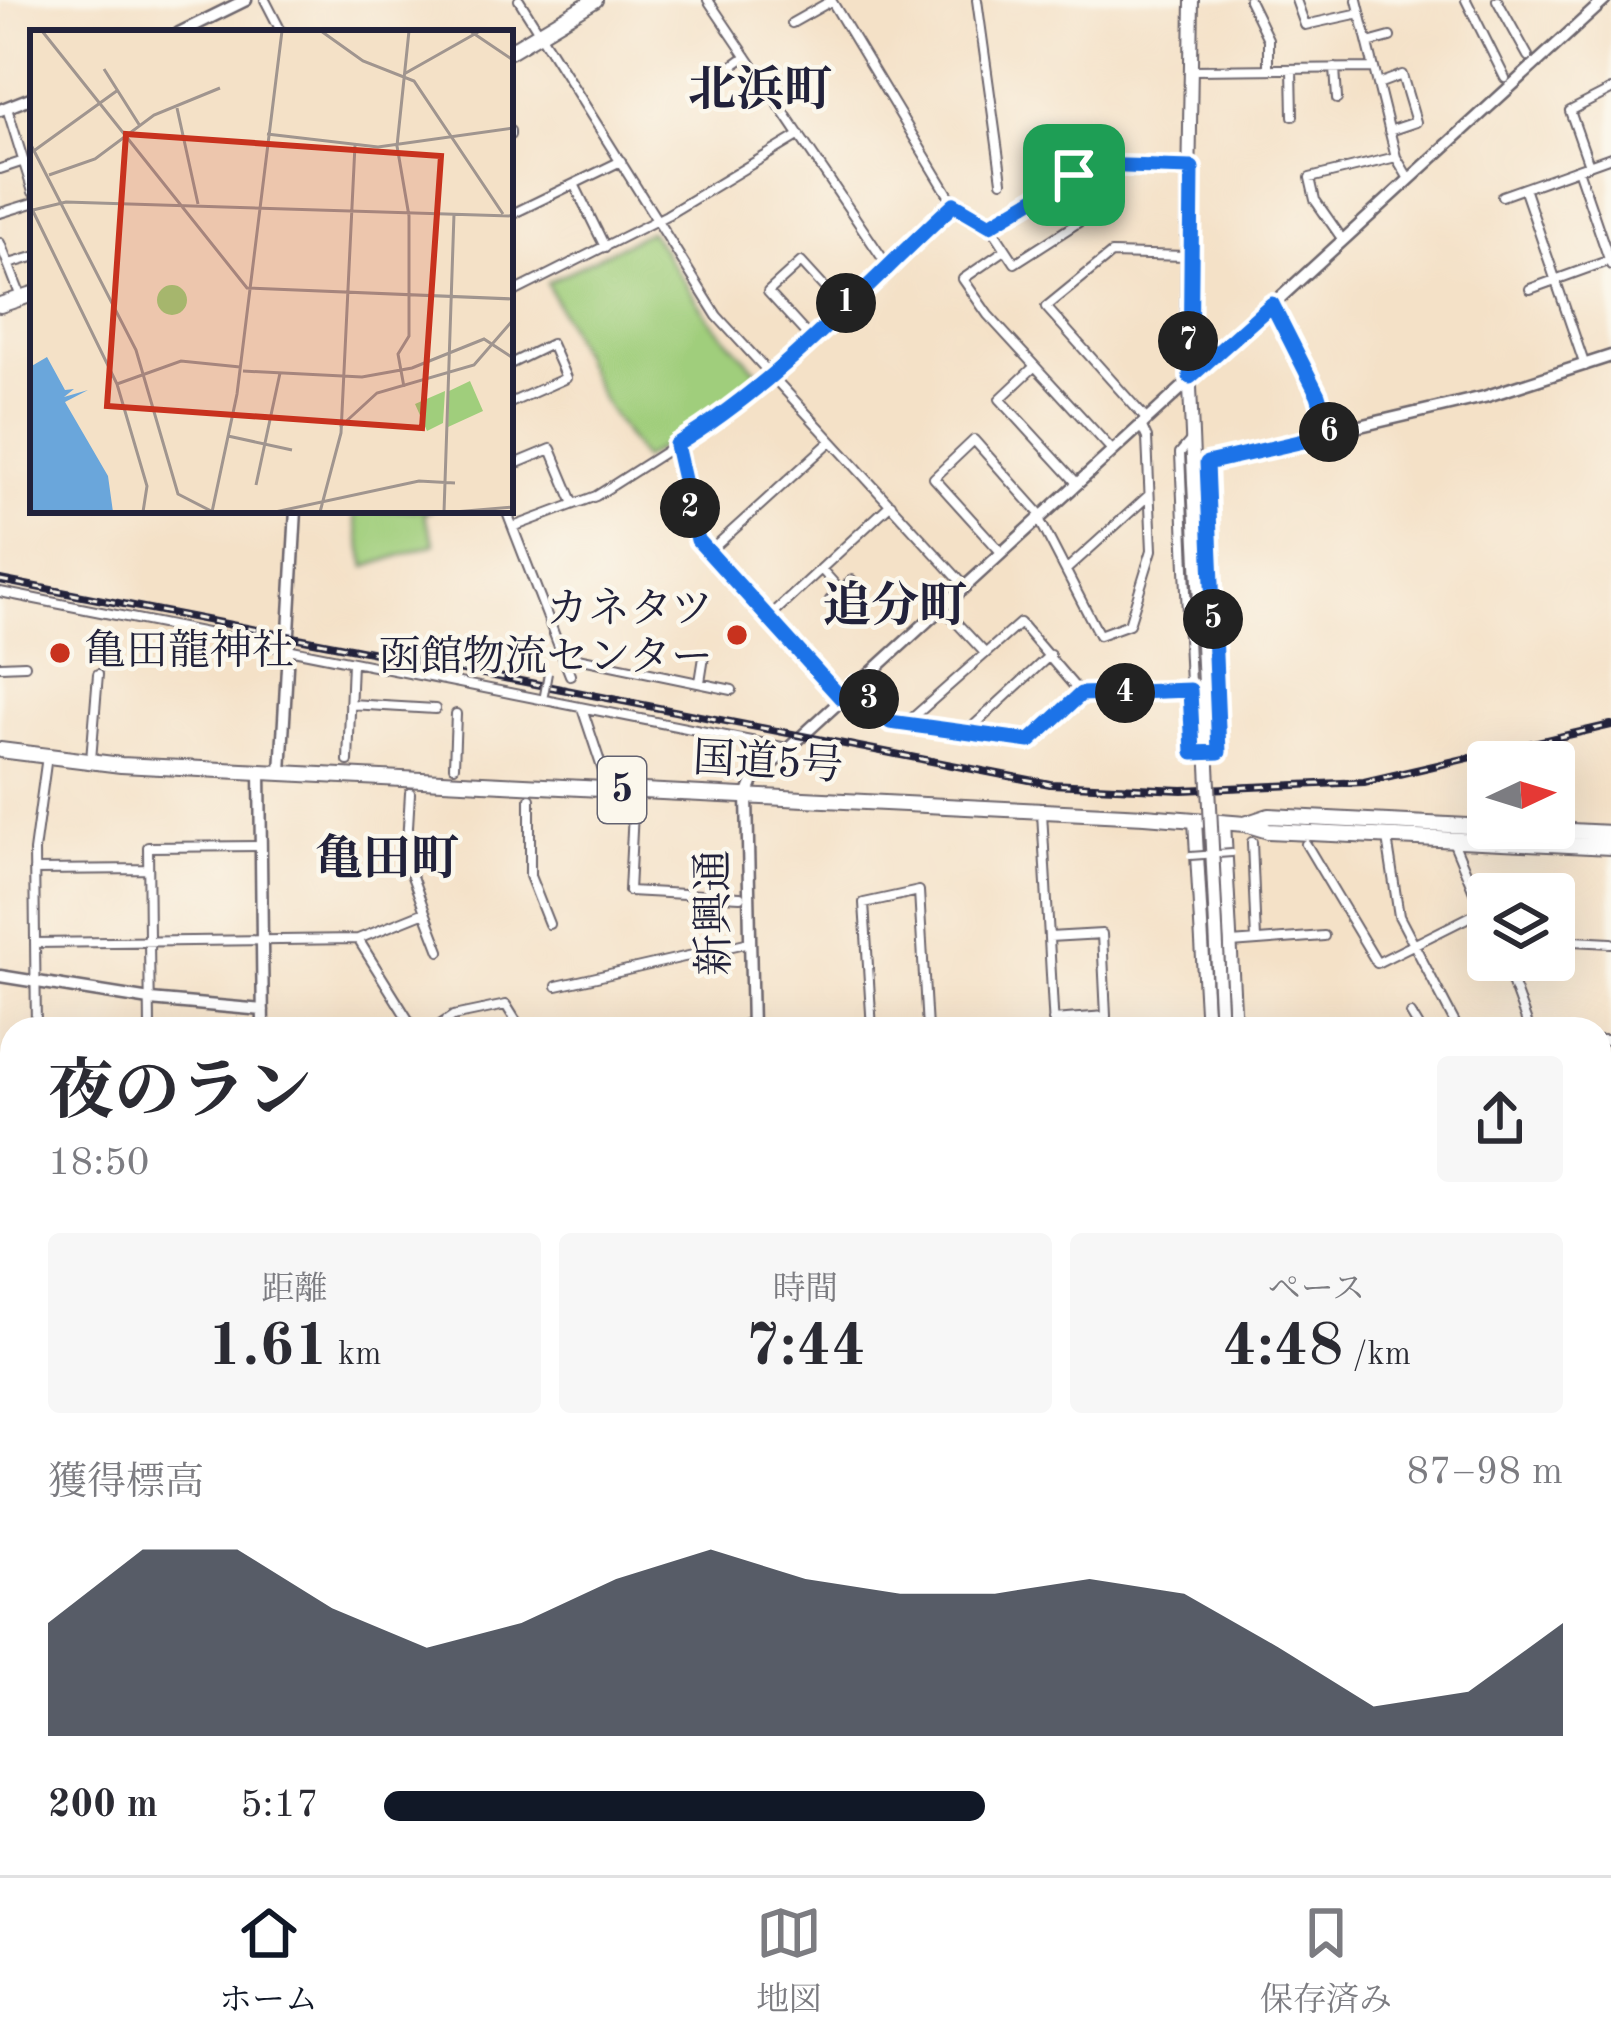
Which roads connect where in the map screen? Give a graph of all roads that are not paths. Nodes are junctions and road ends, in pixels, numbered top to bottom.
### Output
1 (245, 0) edge
2 (265, 0) edge
3 (519, 0) edge
4 (596, 0) edge
5 (709, 0) edge
6 (831, 0) edge
7 (1192, 0) edge
8 (1249, 0) edge
9 (1296, 0) edge
10 (1466, 0) edge
11 (1497, 0) edge
12 (976, 3) edge
13 (1360, 4) edge
14 (1604, 4) edge
15 (792, 23) dead end
16 (185, 30) edge
17 (280, 30) edge
18 (538, 34) junction
19 (1390, 37) dead end
20 (1367, 44) junction
21 (513, 49) edge
22 (746, 56) junction
23 (1528, 56) dead end
24 (1336, 68) junction
25 (1374, 68) junction
26 (1268, 69) junction
27 (1292, 69) junction
28 (1193, 70) junction
29 (1504, 78) dead end
30 (711, 81) dead end
31 (1378, 84) junction
32 (1611, 90) edge
33 (1336, 99) dead end
34 (3, 109) edge
35 (1293, 116) dead end
36 (1389, 131) junction
37 (800, 135) junction
38 (1396, 157) junction
39 (1611, 157) edge
40 (24, 161) junction
41 (621, 161) junction
42 (1589, 165) junction
43 (1192, 168) junction
44 (0, 169) edge
45 (1577, 169) junction
46 (1074, 175) junction
47 (1409, 179) junction
48 (1002, 181) dead end
49 (30, 182) edge
50 (574, 184) junction
51 (1524, 188) junction
52 (1502, 196) dead end
53 (30, 204) edge
54 (954, 204) junction
55 (0, 213) edge
56 (513, 214) edge
57 (657, 220) junction
58 (990, 225) junction
59 (1344, 241) junction
60 (0, 243) edge
61 (605, 247) junction
62 (1005, 250) junction
63 (1189, 256) junction
64 (30, 258) edge
65 (1610, 262) edge
66 (9, 264) junction
67 (887, 266) junction
68 (1554, 280) junction
69 (1530, 289) dead end
70 (513, 293) edge
71 (27, 297) edge
72 (1272, 304) junction
73 (0, 305) edge
74 (842, 307) junction
75 (809, 337) junction
76 (1611, 356) edge
77 (513, 363) edge
78 (1585, 366) junction
79 (1035, 367) junction
80 (769, 374) junction
81 (1190, 377) junction
82 (513, 402) edge
83 (1143, 421) junction
84 (1330, 435) junction
85 (1192, 439) junction
86 (831, 441) junction
87 (676, 445) junction
88 (1112, 450) junction
89 (1200, 464) junction
90 (513, 465) edge
91 (1076, 482) junction
92 (1149, 495) junction
93 (574, 504) junction
94 (891, 504) junction
95 (296, 513) edge
96 (507, 513) edge
97 (1039, 515) junction
98 (513, 527) junction
99 (1000, 551) junction
100 (709, 552) junction
101 (821, 569) junction
102 (1066, 569) junction
103 (851, 580) dead end
104 (964, 585) junction
105 (840, 591) junction
106 (0, 592) edge
107 (830, 600) dead end
108 (941, 606) junction
109 (767, 619) junction
110 (287, 649) junction
111 (983, 651) junction
112 (562, 655) junction
113 (1050, 655) junction
114 (704, 657) dead end
115 (352, 662) junction
116 (25, 665) dead end
117 (0, 666) edge
118 (98, 674) dead end
119 (548, 674) dead end
120 (570, 675) dead end
121 (700, 682) junction
122 (856, 685) junction
123 (732, 690) dead end
124 (1190, 690) junction
125 (544, 694) dead end
126 (1081, 694) junction
127 (841, 698) junction
128 (350, 704) junction
129 (581, 706) junction
130 (435, 709) dead end
131 (456, 714) dead end
132 (908, 722) junction
133 (968, 731) junction
134 (787, 748) junction
135 (0, 750) edge
136 (46, 756) junction
137 (348, 761) dead end
138 (91, 762) junction
139 (454, 766) dead end
140 (260, 771) junction
141 (280, 772) junction
142 (609, 789) junction
143 (634, 790) junction
144 (410, 793) dead end
145 (748, 796) junction
146 (530, 799) dead end
147 (1042, 812) junction
148 (1195, 820) junction
149 (1224, 822) junction
150 (1245, 824) junction
151 (1467, 826) edge
152 (1575, 831) edge
153 (1611, 833) edge
154 (1387, 838) junction
155 (1453, 841) junction
156 (1252, 842) dead end
157 (1306, 844) dead end
158 (260, 846) junction
159 (1611, 848) edge
160 (1232, 853) dead end
161 (1190, 856) dead end
162 (148, 869) junction
163 (34, 870) junction
164 (1467, 876) edge
165 (740, 897) dead end
166 (425, 912) junction
167 (1467, 918) edge
168 (549, 924) dead end
169 (1324, 936) dead end
170 (1049, 938) junction
171 (261, 940) junction
172 (358, 940) junction
173 (148, 941) junction
174 (750, 941) junction
175 (1256, 941) junction
176 (1575, 941) edge
177 (35, 943) junction
178 (1230, 943) junction
179 (1611, 943) edge
180 (1414, 944) junction
181 (440, 951) dead end
182 (0, 976) edge
183 (1512, 981) edge
184 (35, 982) junction
185 (557, 986) dead end
186 (149, 1000) junction
187 (262, 1010) junction
188 (464, 1014) junction
189 (1411, 1014) dead end
190 (36, 1017) edge
191 (150, 1017) edge
192 (262, 1017) edge
193 (406, 1017) edge
194 (458, 1017) edge
195 (466, 1017) edge
196 (514, 1017) edge
197 (752, 1017) edge
198 (871, 1017) edge
199 (926, 1017) edge
200 (1054, 1017) edge
201 (1100, 1017) edge
202 (1207, 1017) edge
203 (1220, 1017) edge
204 (1234, 1017) edge
205 (1413, 1017) edge
206 (1452, 1017) edge
207 (1526, 1017) edge

1 - 16 street
2 - 17 street
3 - 18 street
4 - 18 highway
5 - 22 street
6 - 15 street
6 - 54 street
7 - 28 main road
8 - 26 street
9 - 13 street
10 - 29 street
11 - 23 street
12 - 48 street
13 - 20 street
14 - 47 street
18 - 21 highway
18 - 41 street
19 - 20 street
20 - 25 street
22 - 30 street
22 - 37 street
24 - 25 street
24 - 27 street
24 - 33 street
25 - 31 street
26 - 27 street
26 - 28 street
27 - 35 street
28 - 43 main road
31 - 36 street
31 - 36 street
32 - 42 street
34 - 40 street
36 - 38 street
37 - 57 street
37 - 67 street
38 - 47 street
38 - 59 street
39 - 42 street
40 - 44 street
40 - 49 street
41 - 50 street
41 - 57 street
42 - 45 street
43 - 46 street
43 - 63 main road
45 - 51 street
45 - 65 street
46 - 58 street
46 - 62 street
47 - 59 street
50 - 56 street
50 - 61 street
51 - 52 street
51 - 68 street
53 - 55 street
54 - 58 street
54 - 67 street
57 - 61 street
57 - 80 street
58 - 62 street
59 - 72 street
60 - 66 street
61 - 70 street
62 - 79 street
63 - 81 main road
63 - 83 street
64 - 66 street
65 - 68 street
66 - 71 street
67 - 74 street
68 - 69 street
68 - 78 street
71 - 73 highway
72 - 81 street
72 - 84 street
74 - 75 street
74 - 75 street
75 - 80 street
76 - 78 street
77 - 82 street
78 - 84 street
79 - 88 street
79 - 91 street
80 - 86 street
80 - 87 street
81 - 83 street
81 - 85 main road
83 - 88 street
83 - 92 street
84 - 89 street
85 - 89 main road
85 - 124 street
86 - 94 street
86 - 100 street
87 - 93 street
87 - 100 street
88 - 91 street
89 - 124 street
89 - 203 main road, bridge
90 - 93 street
91 - 97 street
92 - 102 street
92 - 102 street
93 - 98 street
94 - 101 street
94 - 104 street
95 - 110 street
96 - 98 street
97 - 99 street
97 - 99 street
97 - 102 street
98 - 112 street
99 - 104 street
100 - 109 street
101 - 105 street
101 - 109 street
103 - 105 street
104 - 108 street
105 - 107 street
106 - 110 street
108 - 111 street
108 - 122 street
109 - 127 street
110 - 115 street
110 - 141 street
111 - 113 street
111 - 132 street
112 - 120 street
112 - 121 street
113 - 126 street
113 - 133 street
114 - 121 street
115 - 128 street
115 - 129 street
116 - 117 street
118 - 138 street
119 - 125 street, bridge
121 - 123 street
122 - 127 street
122 - 132 street
124 - 126 street
126 - 133 street
127 - 134 street
128 - 130 street
128 - 137 street
129 - 134 street
129 - 142 street
131 - 139 street
132 - 133 street
134 - 145 street
135 - 136 highway, 国道5号 / 5
136 - 138 highway, 国道5号 / 5
136 - 163 street
138 - 140 highway, 国道5号 / 5
140 - 141 highway, 国道5号 / 5
140 - 158 street
141 - 142 highway, 国道5号 / 5
142 - 143 highway, 国道5号 / 5
143 - 145 highway, 国道5号 / 5
143 - 165 street
144 - 166 street
145 - 147 highway, 国道5号 / 5
145 - 174 street, 新興通
146 - 168 street
147 - 148 highway, 国道5号 / 5
147 - 170 street
148 - 149 highway, 国道5号 / 5
148 - 202 main road
149 - 150 highway, 国道5号 / 5
149 - 178 main road
150 - 151 highway, 国道5号 / 5
150 - 154 highway, 国道5号 / 5
152 - 153 highway
154 - 155 highway, 国道5号 / 5
154 - 180 street
155 - 159 highway, 国道5号 / 5
155 - 164 street
156 - 175 street
157 - 180 street
158 - 162 street
158 - 171 street
160 - 161 street, bridge
162 - 163 street
162 - 173 street
163 - 177 street
166 - 172 street
166 - 181 street
167 - 180 street
169 - 175 street
170 - 200 street
170 - 201 street
171 - 172 street
171 - 173 street
171 - 187 street
172 - 193 street
173 - 177 street
173 - 186 street
174 - 185 street
174 - 197 street, 新興通
175 - 178 street
176 - 179 street
177 - 184 street
178 - 204 main road
180 - 206 street
182 - 184 street
183 - 207 street
184 - 186 street
184 - 190 street
186 - 187 street
186 - 191 street
187 - 192 street
188 - 194 street
188 - 195 street
188 - 196 street
189 - 205 street
198 - 199 street

